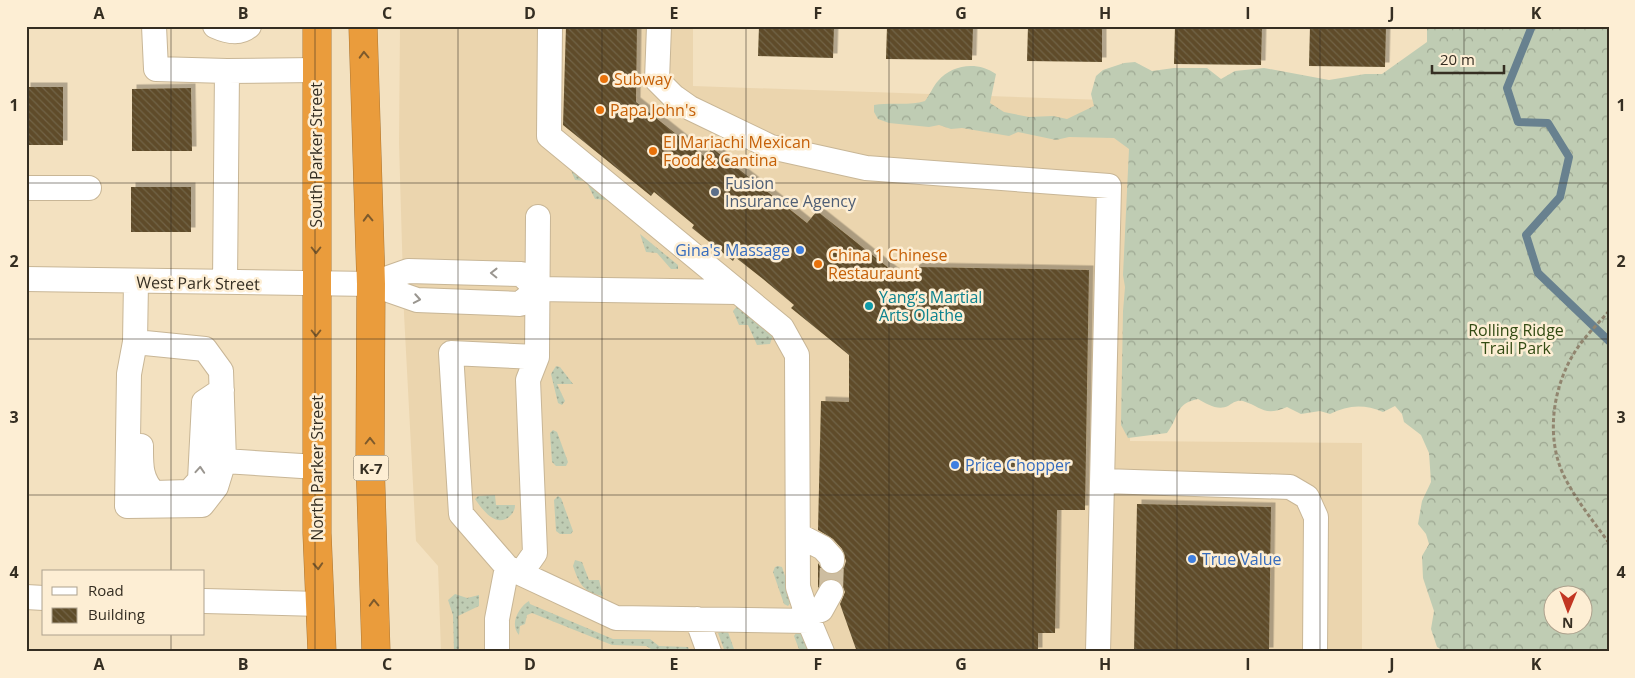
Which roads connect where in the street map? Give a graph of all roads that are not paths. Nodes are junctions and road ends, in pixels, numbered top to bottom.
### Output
1 (154, 26) edge
2 (215, 26) edge
3 (249, 26) edge
4 (317, 26) edge
5 (363, 26) edge
6 (550, 26) edge
7 (659, 26) edge
8 (316, 70) junction
9 (227, 71) junction
10 (26, 188) edge
11 (89, 188) dead end
12 (538, 217) dead end
13 (26, 279) edge
14 (136, 282) junction
15 (225, 282) junction
16 (316, 284) junction
17 (370, 284) junction
18 (537, 289) junction
19 (738, 292) junction
20 (135, 342) junction
21 (537, 356) junction
22 (129, 374) junction
23 (222, 390) junction
24 (224, 461) junction
25 (317, 467) junction
26 (1103, 481) junction
27 (798, 535) junction
28 (832, 562) tunnel mouth
29 (514, 570) junction
30 (831, 592) tunnel mouth
31 (26, 597) edge
32 (42, 598) edge
33 (205, 601) edge
34 (320, 604) junction
35 (808, 618) junction
36 (697, 619) junction
37 (322, 652) edge
38 (376, 652) edge
39 (497, 652) edge
40 (709, 652) edge
41 (822, 652) edge
42 (1098, 652) edge
43 (1315, 652) edge

1 - 9 street
2 - 3 street
4 - 8 highway, South Parker Street
17 -> 5 highway, K-7
6 - 19 street
7 - 26 street
8 - 9 street
8 -> 16 highway, South Parker Street
9 - 15 street
10 - 11 street
12 - 18 street
13 - 14 street, West Park Street
14 - 15 street, West Park Street
14 - 20 street
15 - 16 street, West Park Street
16 - 17 street, West Park Street
16 -> 25 highway, North Parker Street
17 - 18 street, West Park Street
38 -> 17 highway, K-7
18 - 19 street
18 - 21 street
19 - 27 street
20 - 22 street
20 - 23 street
21 - 29 street
21 - 29 street
22 -> 23 street
22 - 24 street
23 - 24 street
24 - 25 street
25 -> 34 highway, North Parker Street
26 - 42 street
26 - 43 street
27 - 28 street
27 - 35 street
29 - 36 street
29 - 39 street
30 - 35 street
31 - 32 street
33 - 34 street
34 - 37 highway, North Parker Street
35 - 36 street
35 - 41 street
36 - 40 street

